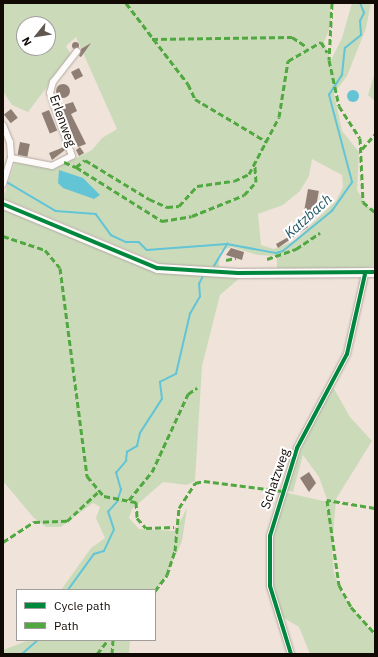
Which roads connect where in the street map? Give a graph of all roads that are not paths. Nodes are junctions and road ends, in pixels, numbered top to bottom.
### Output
1 (77, 51) dead end
2 (3, 125) edge
3 (11, 158) junction
4 (3, 184) edge
5 (3, 204) edge
6 (375, 272) edge
7 (365, 274) junction
8 (291, 654) edge

1 - 3 street, Erlenweg
2 - 3 street
3 - 4 street
5 - 7 street
6 - 7 street
7 - 8 street, Schatzweg

